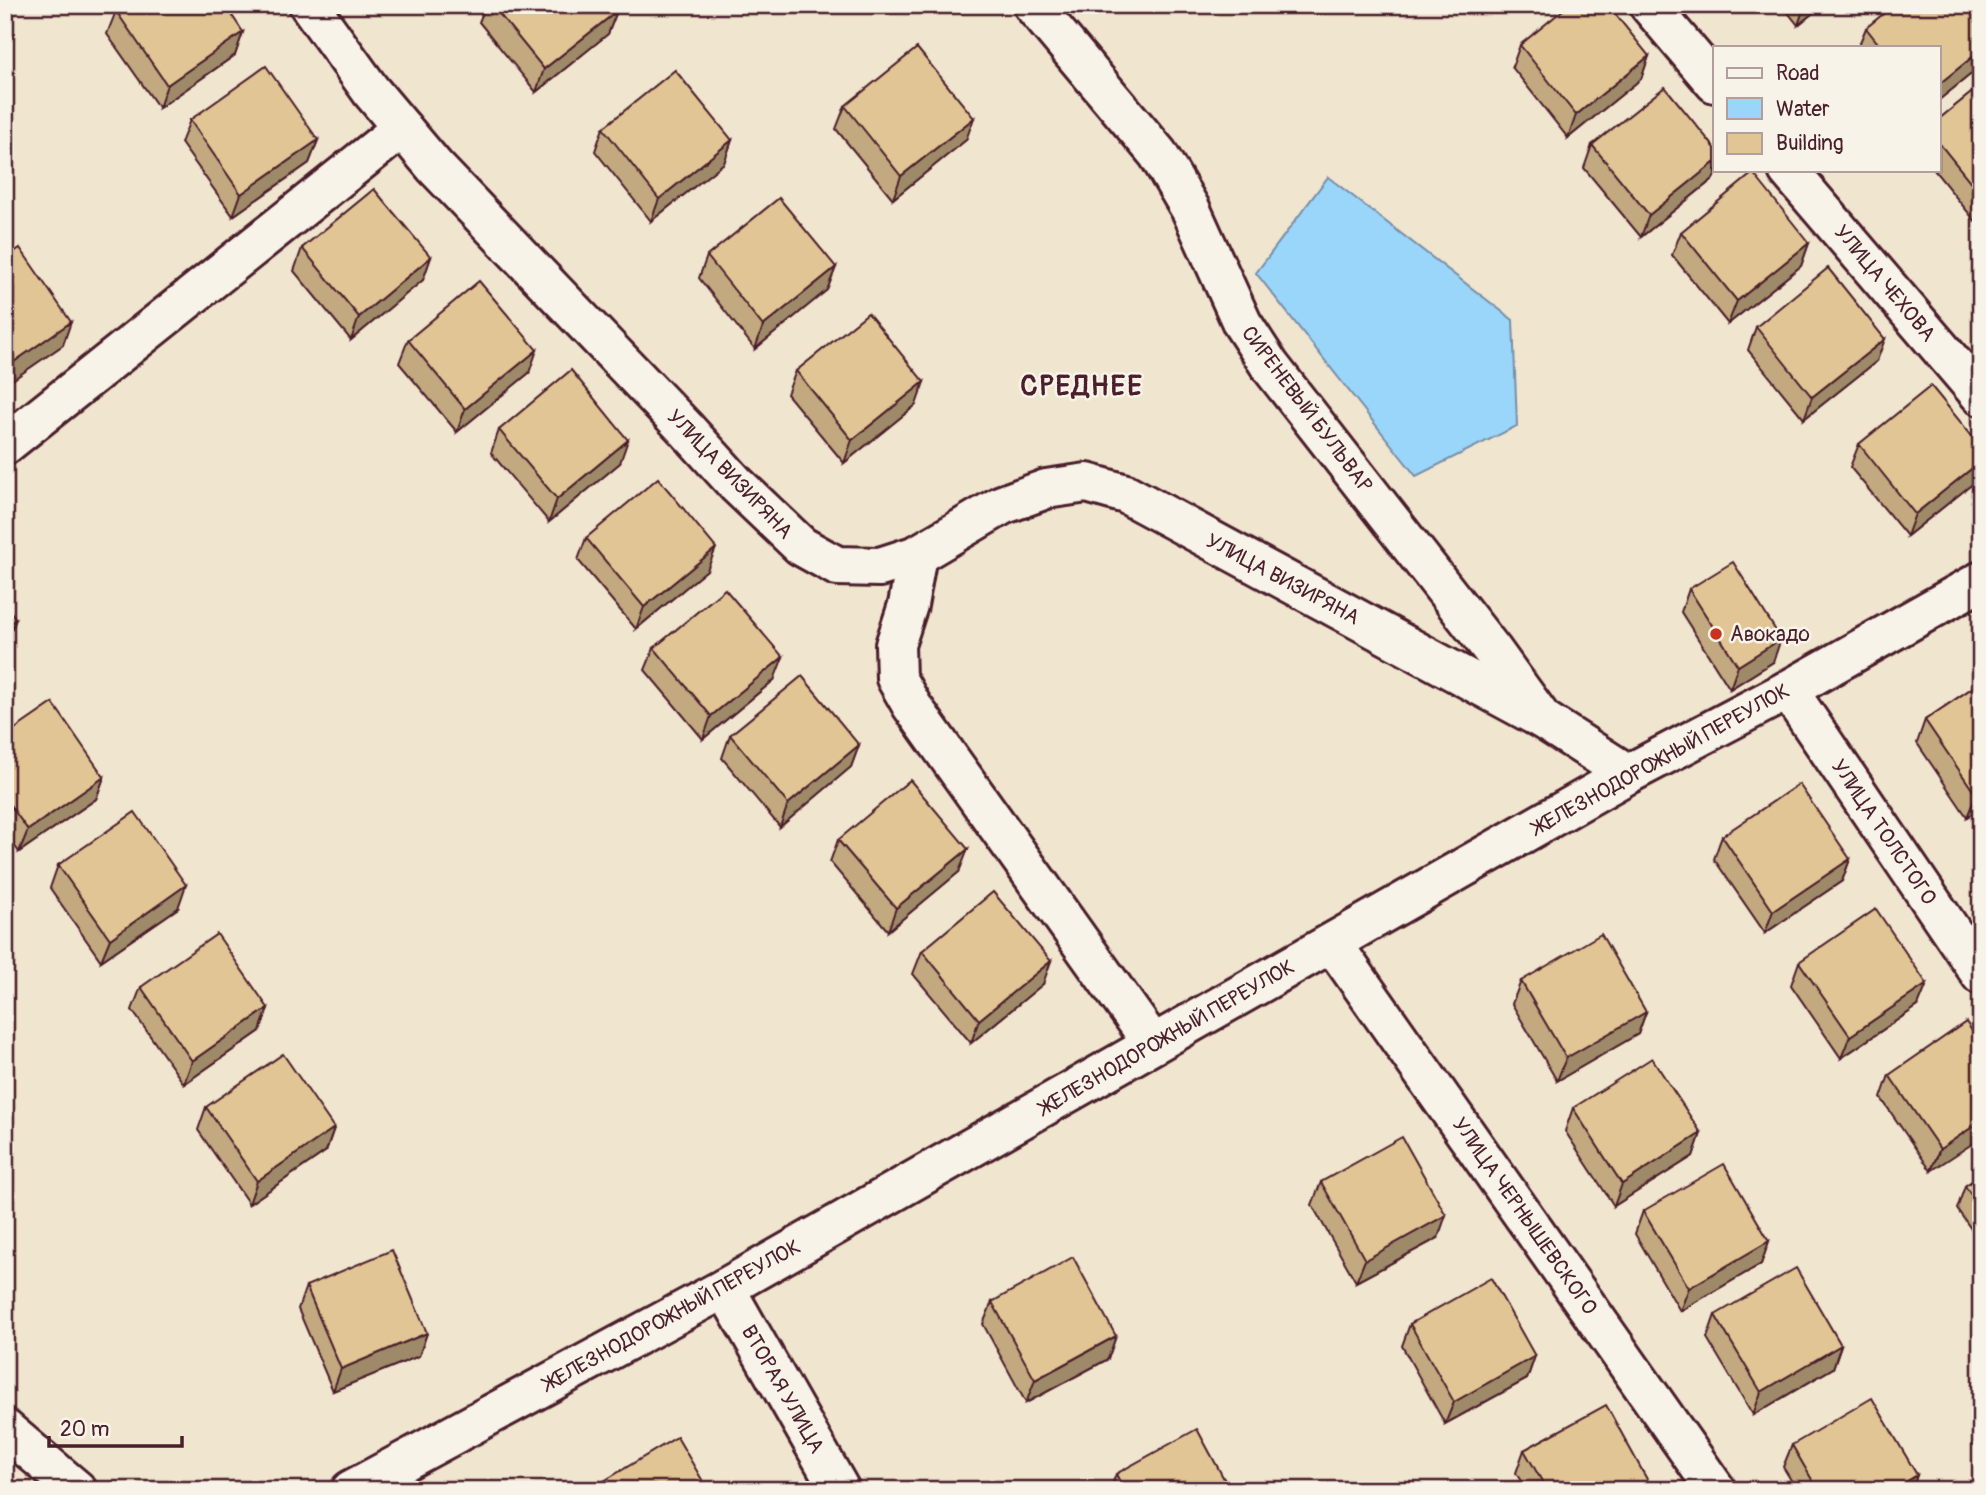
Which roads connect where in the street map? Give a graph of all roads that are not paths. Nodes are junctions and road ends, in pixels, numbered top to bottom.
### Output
1 (309, 5) edge
2 (1032, 5) edge
3 (1649, 5) edge
4 (1713, 81) edge
5 (402, 128) junction
6 (1790, 172) edge
7 (1981, 396) edge
8 (5, 444) edge
9 (917, 555) junction
10 (1981, 581) edge
11 (1788, 690) junction
12 (1542, 719) junction
13 (1629, 774) junction
14 (1332, 943) junction
15 (1981, 975) edge
16 (1153, 1044) junction
17 (725, 1288) junction
18 (5, 1429) edge
19 (77, 1490) edge
20 (351, 1490) edge
21 (840, 1490) edge
22 (1716, 1490) edge

1 - 5 street, УЛИЦА ВИЗИРЯНА
2 - 12 street, СИРЕНЕВЫЙ БУЛЬВАР
3 - 4 street
5 - 8 street
5 - 9 street, УЛИЦА ВИЗИРЯНА
6 - 7 street, УЛИЦА ЧЕХОВА
9 - 12 street, УЛИЦА ВИЗИРЯНА
9 - 16 street
10 - 11 street, ЖЕЛЕЗНОДОРОЖНЫЙ ПЕРЕУЛОК
11 - 13 street, ЖЕЛЕЗНОДОРОЖНЫЙ ПЕРЕУЛОК
11 - 15 street, УЛИЦА ТОЛСТОГО
12 - 13 street, СИРЕНЕВЫЙ БУЛЬВАР
13 - 14 street, ЖЕЛЕЗНОДОРОЖНЫЙ ПЕРЕУЛОК
14 - 16 street, ЖЕЛЕЗНОДОРОЖНЫЙ ПЕРЕУЛОК
14 - 22 street, УЛИЦА ЧЕРНЫШЕВСКОГО
16 - 17 street, ЖЕЛЕЗНОДОРОЖНЫЙ ПЕРЕУЛОК
17 - 20 street, ЖЕЛЕЗНОДОРОЖНЫЙ ПЕРЕУЛОК
17 - 21 street, ВТОРАЯ УЛИЦА
18 - 19 street

